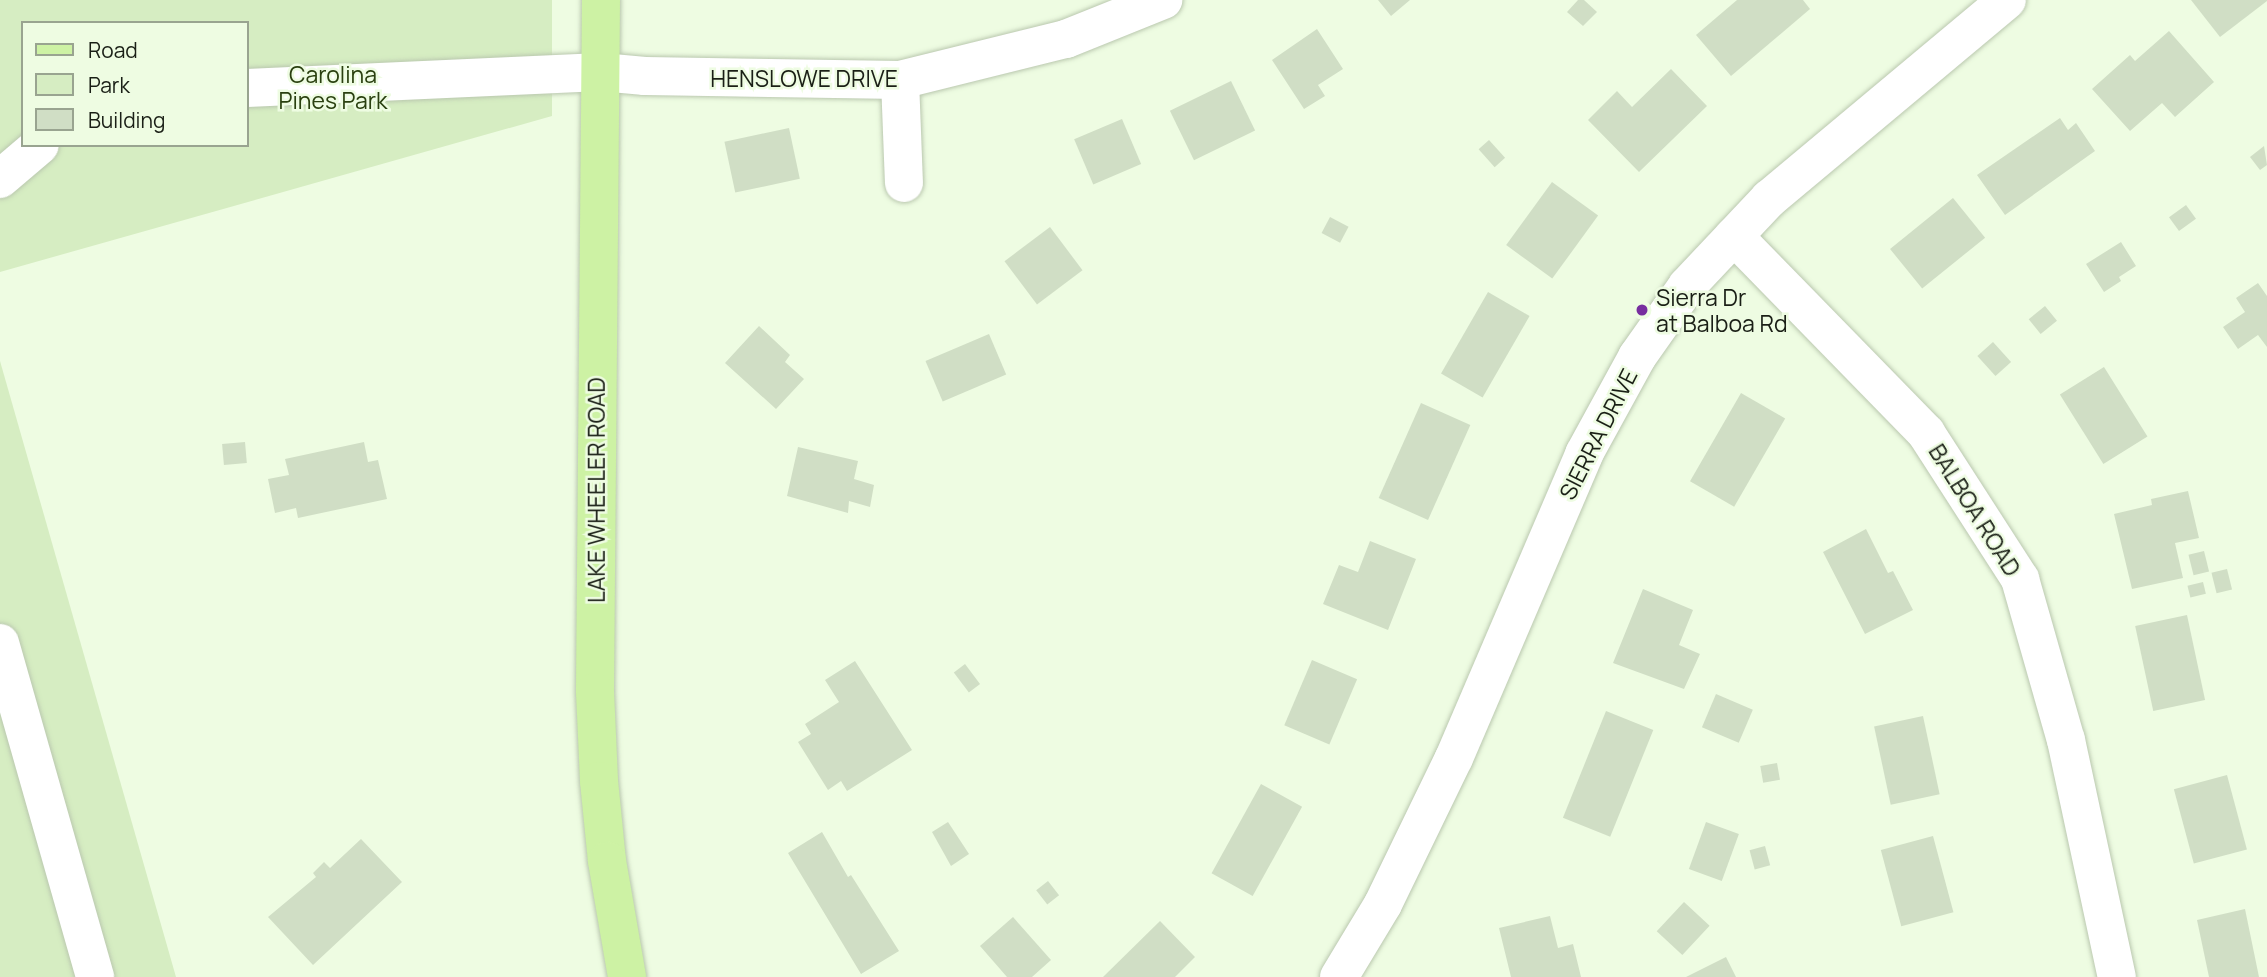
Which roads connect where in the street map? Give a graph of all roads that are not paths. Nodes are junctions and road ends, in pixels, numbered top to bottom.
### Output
1 (601, 0) edge
2 (1163, 0) edge
3 (2007, 0) edge
4 (601, 72) junction
5 (900, 80) junction
6 (248, 88) edge
7 (38, 147) edge
8 (0, 178) edge
9 (904, 183) dead end
10 (1734, 236) junction
11 (0, 643) edge
12 (95, 977) edge
13 (628, 977) edge
14 (1339, 977) edge
15 (2117, 977) edge

1 - 4 main road, LAKE WHEELER ROAD
2 - 5 street, HENSLOWE DRIVE
3 - 10 street, SIERRA DRIVE
4 - 5 street, HENSLOWE DRIVE
4 - 6 street, HENSLOWE DRIVE
4 - 13 main road, LAKE WHEELER ROAD
5 - 9 street
7 - 8 street
10 - 14 street, SIERRA DRIVE
10 - 15 street, BALBOA ROAD
11 - 12 street

